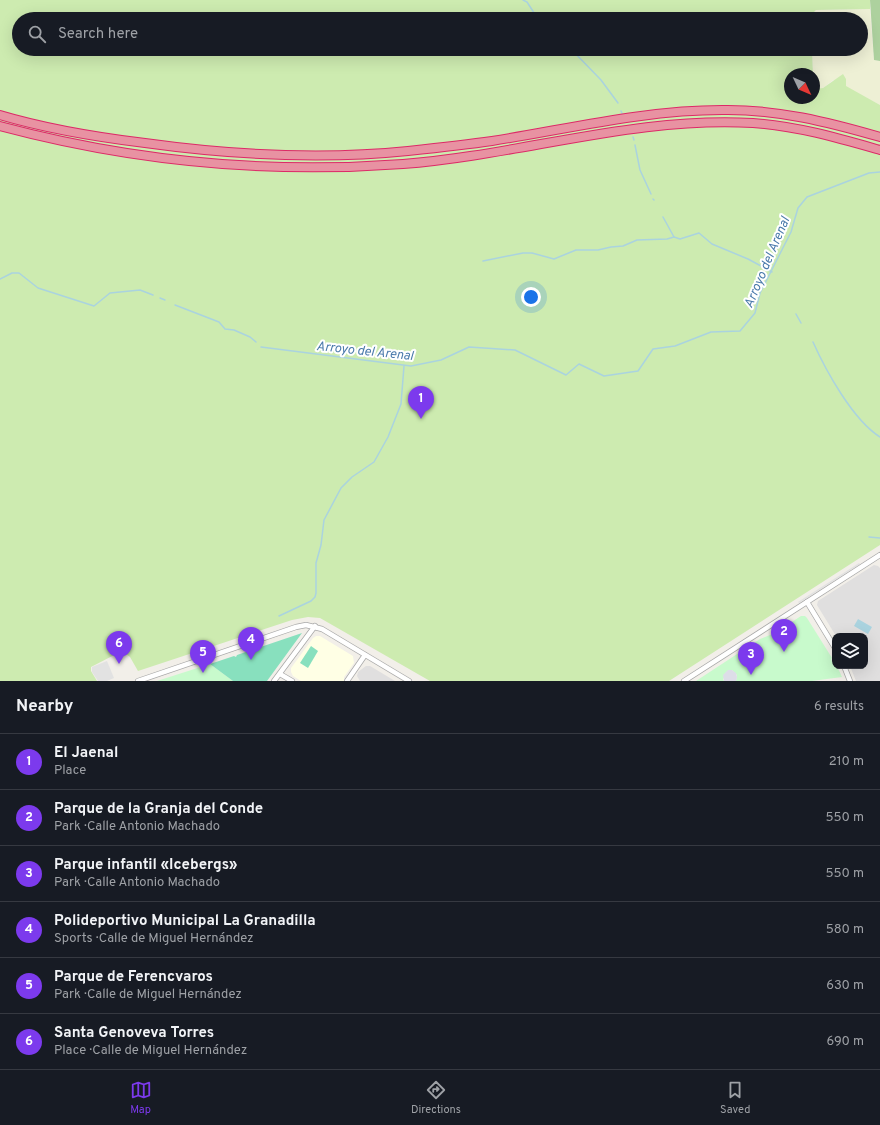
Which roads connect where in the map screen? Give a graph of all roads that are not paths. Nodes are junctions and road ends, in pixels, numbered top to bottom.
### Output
1 (0, 115) edge
2 (0, 126) edge
3 (880, 137) edge
4 (880, 150) edge
5 (880, 555) edge
6 (807, 602) junction
7 (315, 626) junction
8 (832, 643) edge
9 (365, 655) junction
10 (845, 669) edge
11 (280, 674) junction
12 (138, 681) edge
13 (274, 681) edge
14 (292, 681) edge
15 (347, 681) edge
16 (409, 681) edge
17 (684, 681) edge
18 (850, 681) edge

1 - 3 highway
2 - 4 highway
5 - 6 street
6 - 8 street
6 - 17 street
7 - 9 street
7 - 11 street
7 - 12 street
9 - 15 street
9 - 16 street
10 - 18 street
11 - 13 street
11 - 14 street

